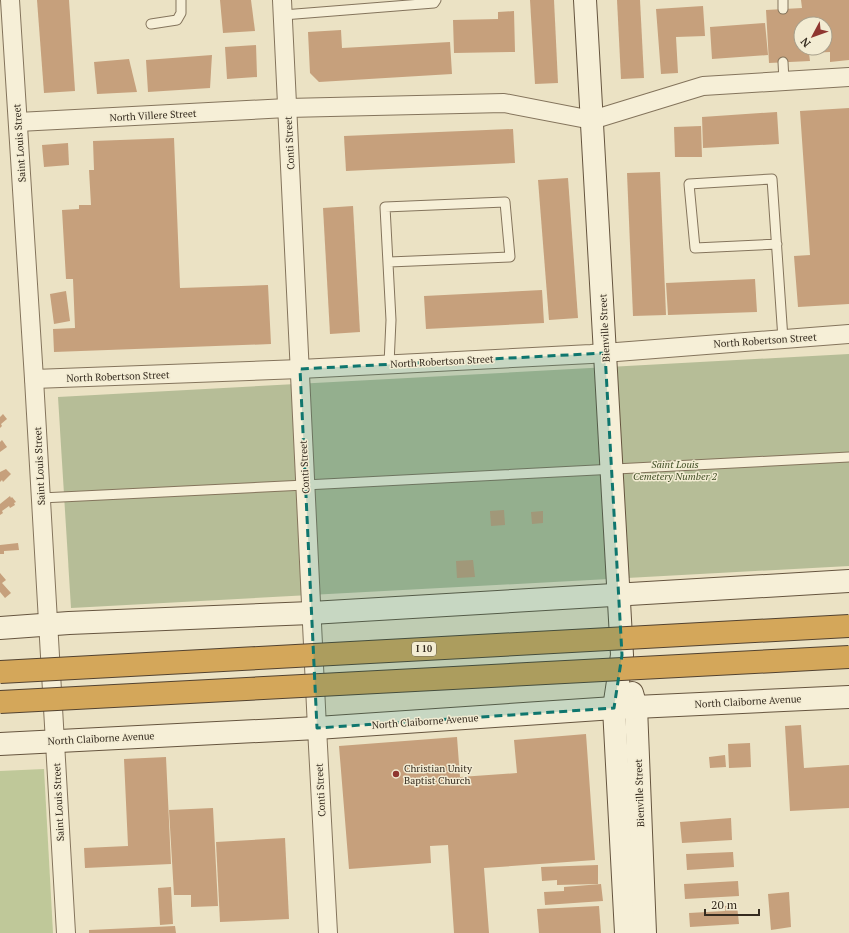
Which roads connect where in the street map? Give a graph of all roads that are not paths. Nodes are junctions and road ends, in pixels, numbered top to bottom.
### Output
1 (10, 0) edge
2 (181, 0) edge
3 (436, 0) edge
4 (585, 0) edge
5 (373, 4) edge
6 (282, 8) edge
7 (151, 24) dead end
8 (783, 62) dead end
9 (849, 77) edge
10 (784, 81) junction
11 (287, 108) junction
12 (592, 120) junction
13 (18, 122) junction
14 (777, 244) junction
15 (389, 262) junction
16 (849, 334) edge
17 (783, 339) junction
18 (605, 353) junction
19 (389, 364) junction
20 (300, 369) junction
21 (34, 379) junction
22 (849, 457) edge
23 (611, 470) junction
24 (305, 485) junction
25 (41, 498) junction
26 (849, 581) edge
27 (618, 596) junction
28 (311, 613) junction
29 (48, 625) junction
30 (849, 626) edge
31 (0, 628) edge
32 (622, 655) junction
33 (849, 657) edge
34 (0, 672) edge
35 (849, 697) edge
36 (0, 702) edge
37 (636, 707) junction
38 (614, 708) junction
39 (317, 728) junction
40 (55, 741) junction
41 (0, 744) edge
42 (66, 933) edge
43 (328, 933) edge
44 (626, 933) edge
45 (645, 933) edge

1 - 13 street, Saint Louis Street
2 - 7 lane
3 - 5 lane
4 - 12 main road, Bienville Street
5 - 6 lane
6 - 11 street, Conti Street
8 - 10 lane
9 - 10 street
10 - 12 street
11 - 12 street, North Villere Street
11 - 13 street, North Villere Street
11 - 20 street, Conti Street
12 - 18 main road, Bienville Street
13 - 21 street, Saint Louis Street
14 - 14 lane
14 - 17 lane
15 - 15 lane
15 - 19 lane
16 - 17 street, North Robertson Street
17 - 18 street, North Robertson Street
18 - 19 street, North Robertson Street
18 - 23 main road, Bienville Street
19 - 20 street, North Robertson Street
20 - 21 street, North Robertson Street
20 - 24 street, Conti Street
21 - 25 street, Saint Louis Street
22 - 23 lane
23 - 24 lane
23 - 27 main road, Bienville Street
24 - 25 lane
24 - 28 street, Conti Street
25 - 29 street, Saint Louis Street
26 - 27 main road
27 - 28 main road
27 - 32 main road, Bienville Street
28 - 29 main road
28 - 39 street, Conti Street
29 - 31 main road
29 - 40 street, Saint Louis Street
30 - 34 highway, I 10, bridge
32 - 37 main road, Bienville Street
32 - 38 main road, Bienville Street
33 - 36 highway, bridge
35 - 37 main road, North Claiborne Avenue
37 - 38 main road, North Claiborne Avenue
37 - 45 main road, Bienville Street
38 - 39 main road, North Claiborne Avenue
38 - 44 main road, Bienville Street
39 - 40 main road, North Claiborne Avenue
39 - 43 street, Conti Street
40 - 41 main road, North Claiborne Avenue
40 - 42 street, Saint Louis Street

